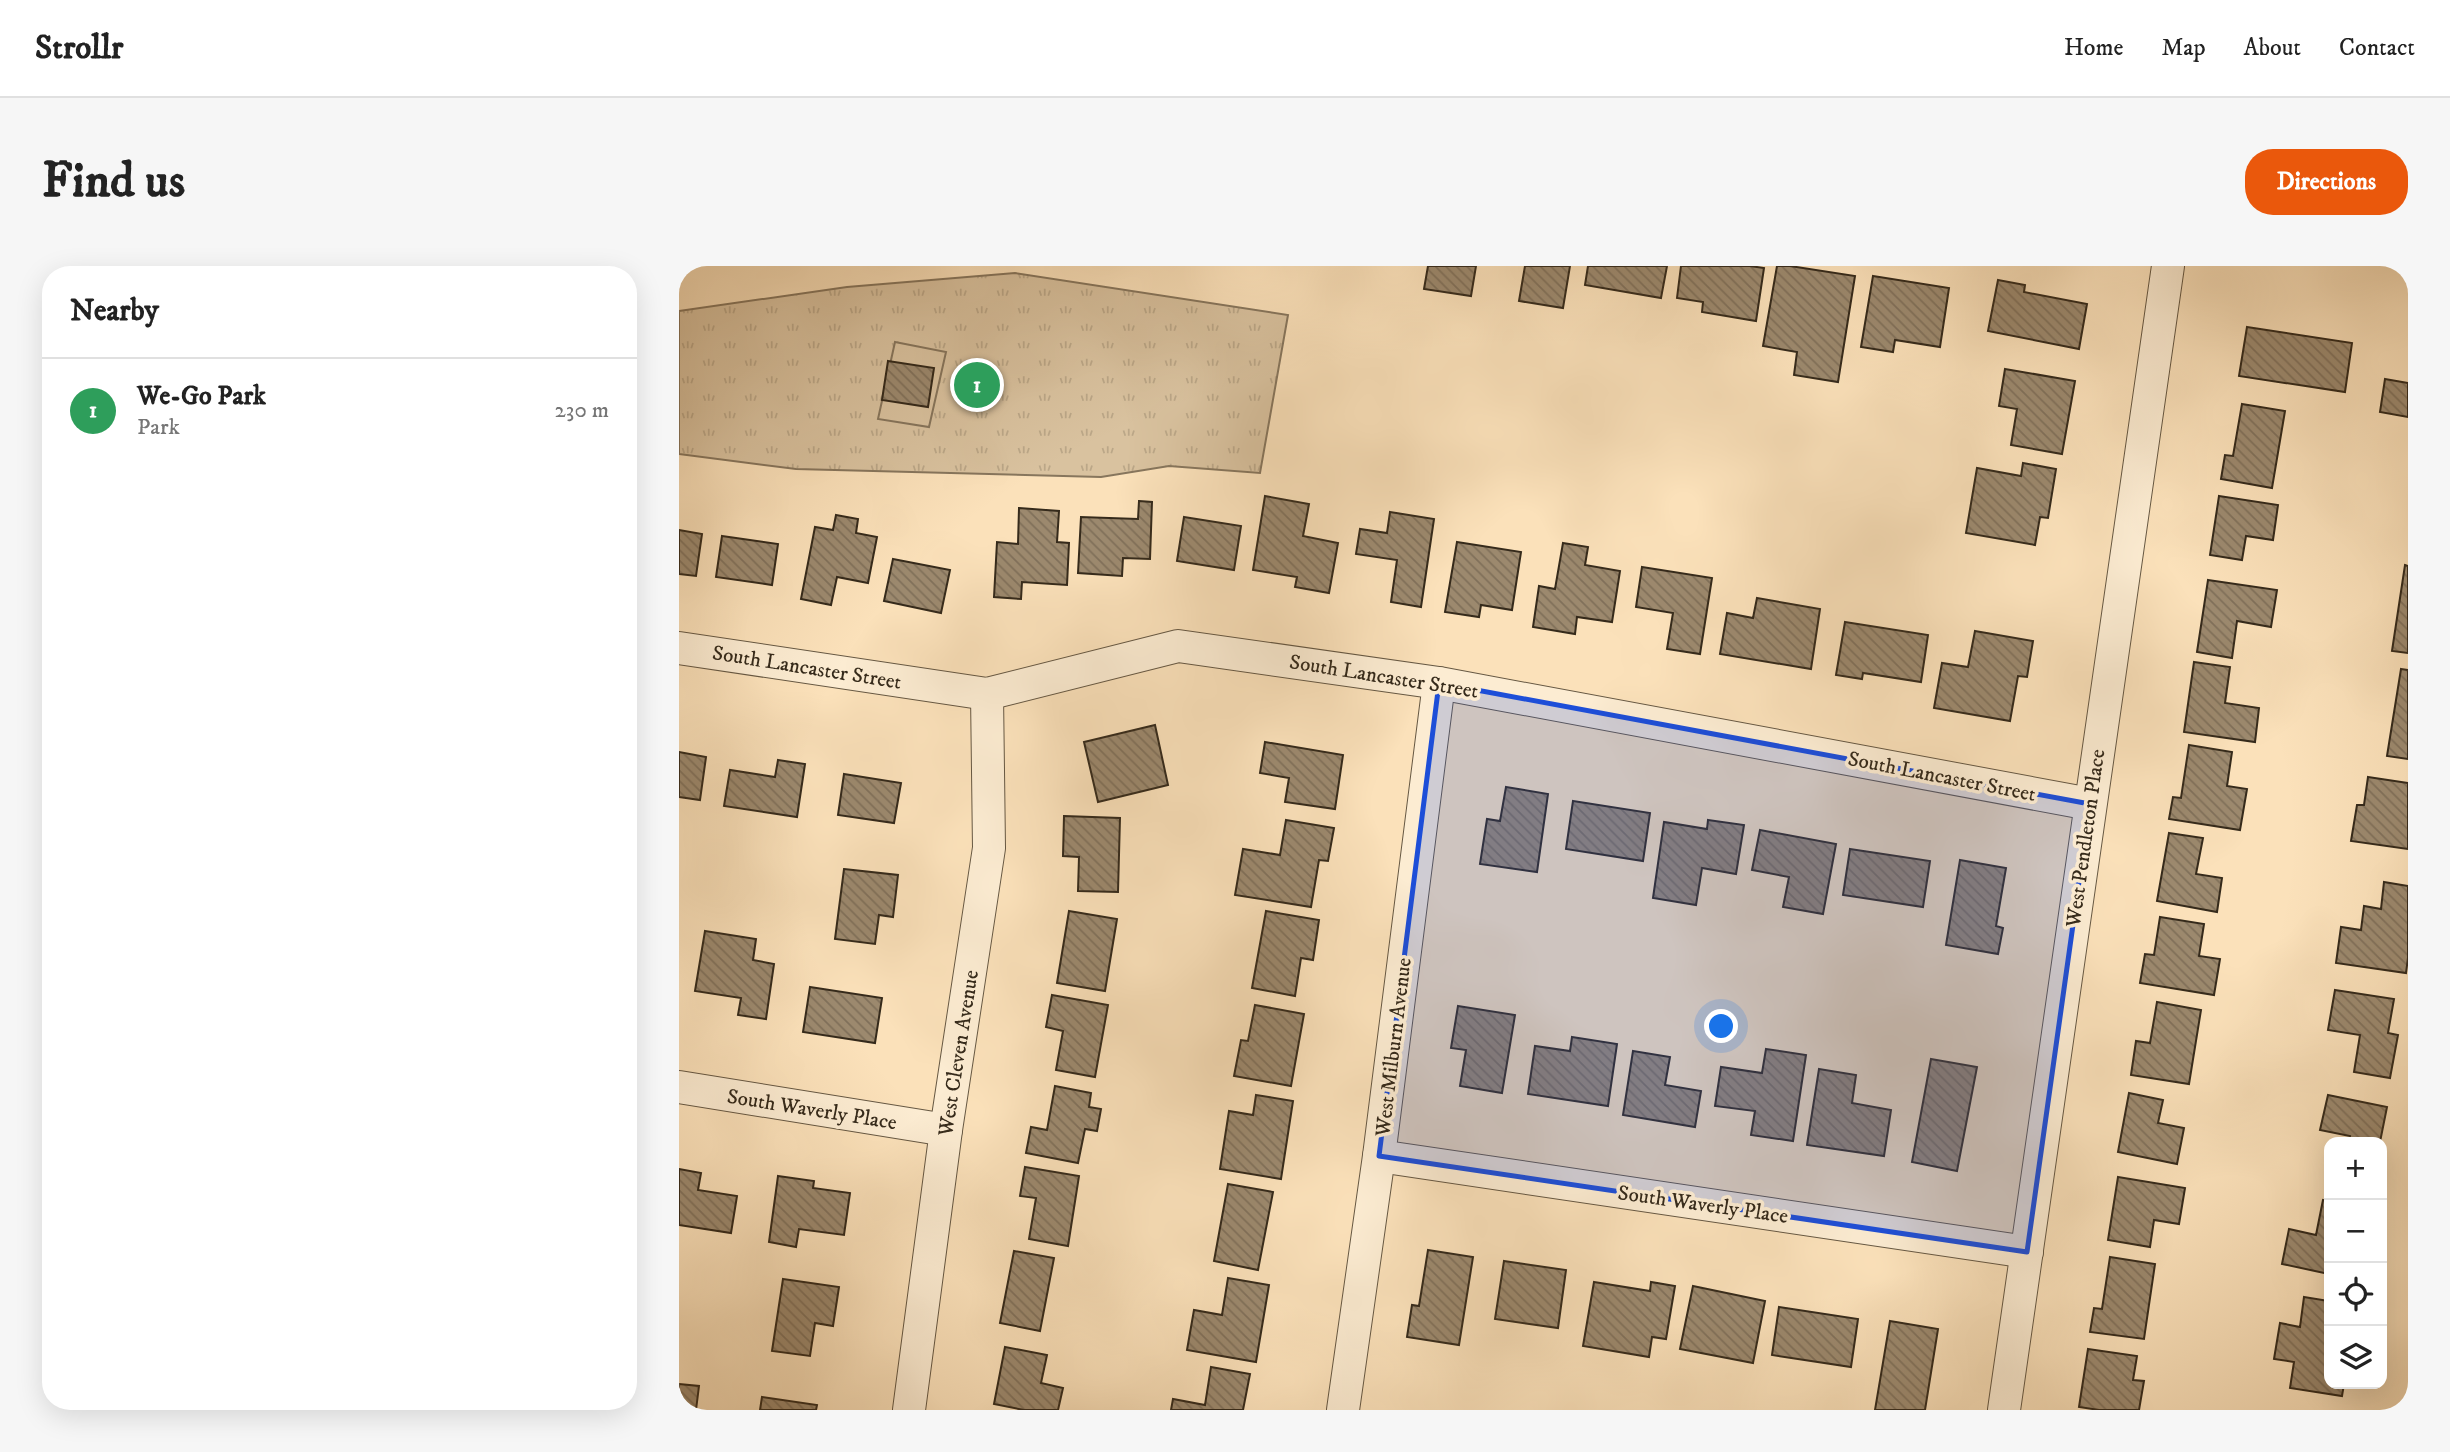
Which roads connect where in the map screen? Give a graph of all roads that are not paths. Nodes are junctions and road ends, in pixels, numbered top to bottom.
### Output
1 (2168, 266) edge
2 (679, 648) edge
3 (1439, 683) junction
4 (988, 694) junction
5 (2090, 804) junction
6 (679, 1087) edge
7 (946, 1130) junction
8 (1379, 1156) junction
9 (2027, 1252) junction
10 (909, 1410) edge
11 (1343, 1410) edge
12 (2004, 1410) edge

1 - 5 street, West Pendleton Place
2 - 4 street, South Lancaster Street
3 - 4 street, South Lancaster Street
3 - 5 street, South Lancaster Street
3 - 8 street, West Milburn Avenue
4 - 7 street, West Cleven Avenue
5 - 9 street, West Pendleton Place
6 - 7 street, South Waverly Place
7 - 10 street, West Cleven Avenue
8 - 9 street, South Waverly Place
8 - 11 street, West Milburn Avenue
9 - 12 street, West Pendleton Place

